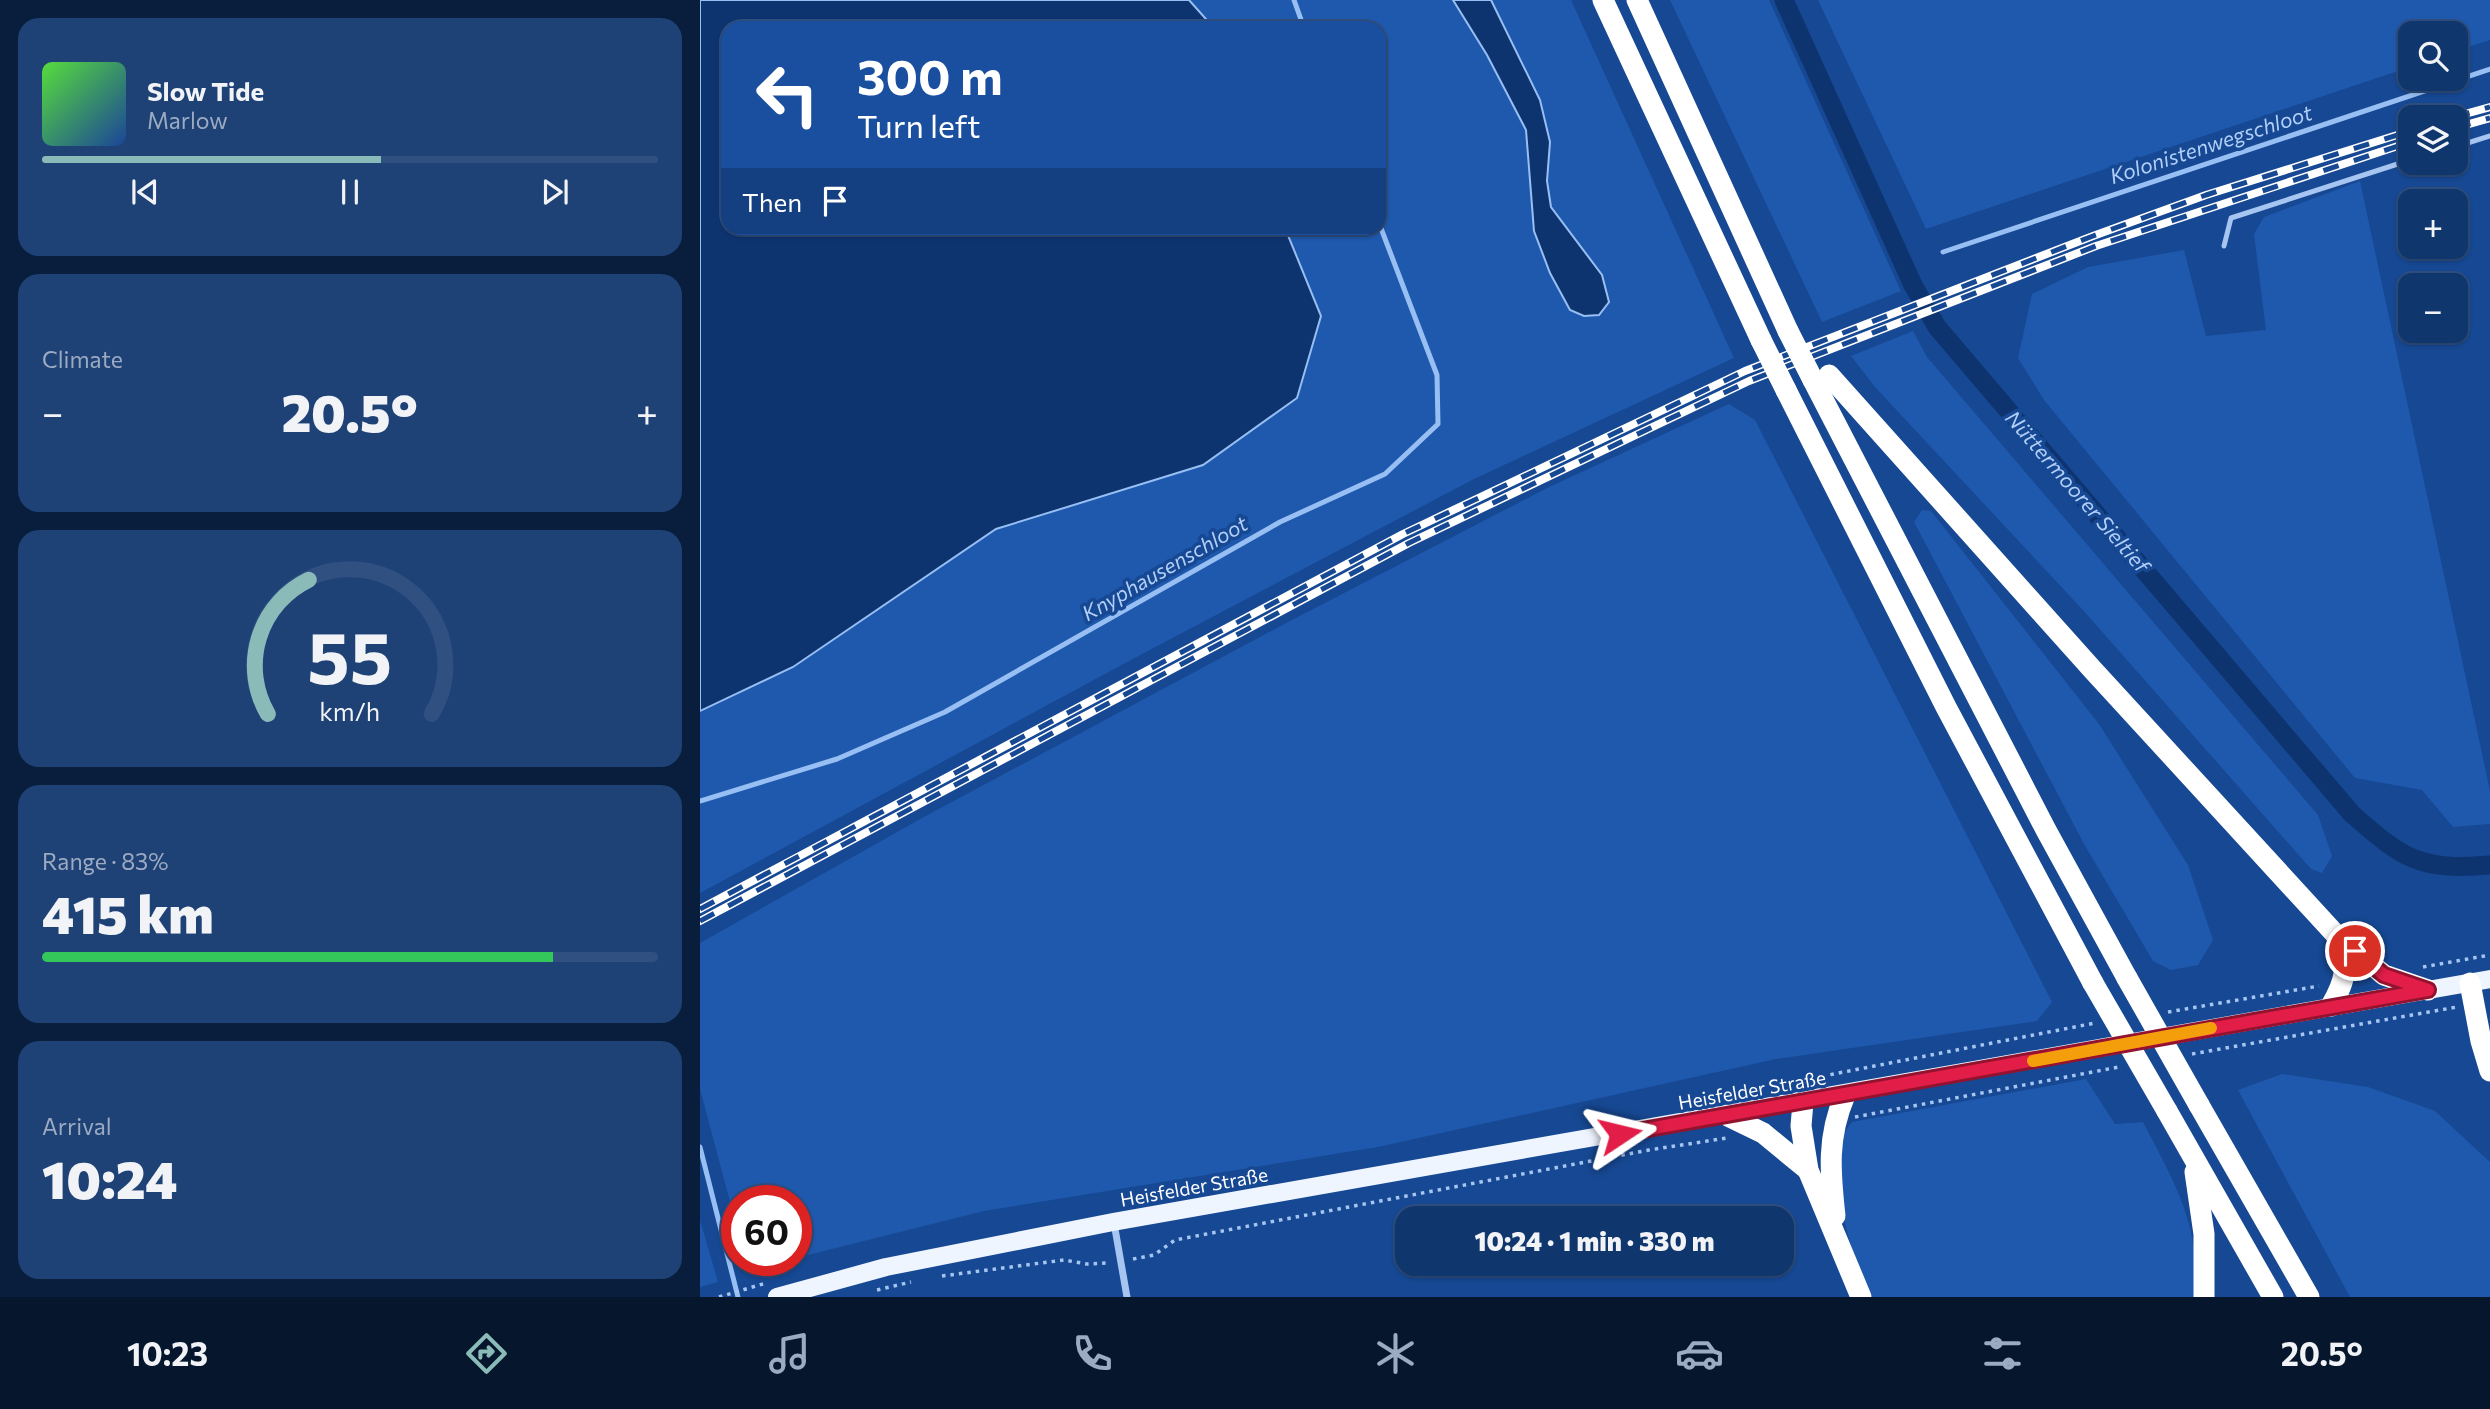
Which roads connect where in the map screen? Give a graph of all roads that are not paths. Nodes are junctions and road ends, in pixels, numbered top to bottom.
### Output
1 (1603, 0) edge
2 (1637, 0) edge
3 (2490, 136) edge
4 (2468, 143) edge
5 (2398, 164) edge
6 (2224, 246) dead end
7 (1821, 378) junction
8 (2337, 936) junction
9 (2480, 981) edge
10 (2428, 990) junction
11 (2331, 1006) junction
12 (2490, 1071) edge
13 (1845, 1095) junction
14 (1803, 1102) junction
15 (1728, 1116) junction
16 (2193, 1156) junction
17 (1808, 1170) junction
18 (1114, 1222) junction
19 (1838, 1242) junction
20 (777, 1297) edge
21 (1127, 1297) edge
22 (1861, 1297) edge
23 (2204, 1297) edge
24 (2273, 1297) edge
25 (2309, 1297) edge

1 - 16 highway, bridge
2 - 7 highway, bridge
3 - 4 lane
5 - 6 lane
7 - 8 highway
7 - 25 highway, bridge
8 - 10 highway
8 - 11 highway
9 - 10 main road, Heisfelder Straße
9 - 12 highway
10 - 11 main road, Heisfelder Straße
11 - 13 main road, Heisfelder Straße
13 - 14 main road, Heisfelder Straße
13 - 19 highway
14 - 15 main road, Heisfelder Straße
14 - 17 highway
15 - 17 highway
15 - 18 main road, Heisfelder Straße
16 - 23 highway
16 - 24 highway
17 - 19 highway
18 - 20 main road, Heisfelder Straße
18 - 21 street
19 - 22 highway

